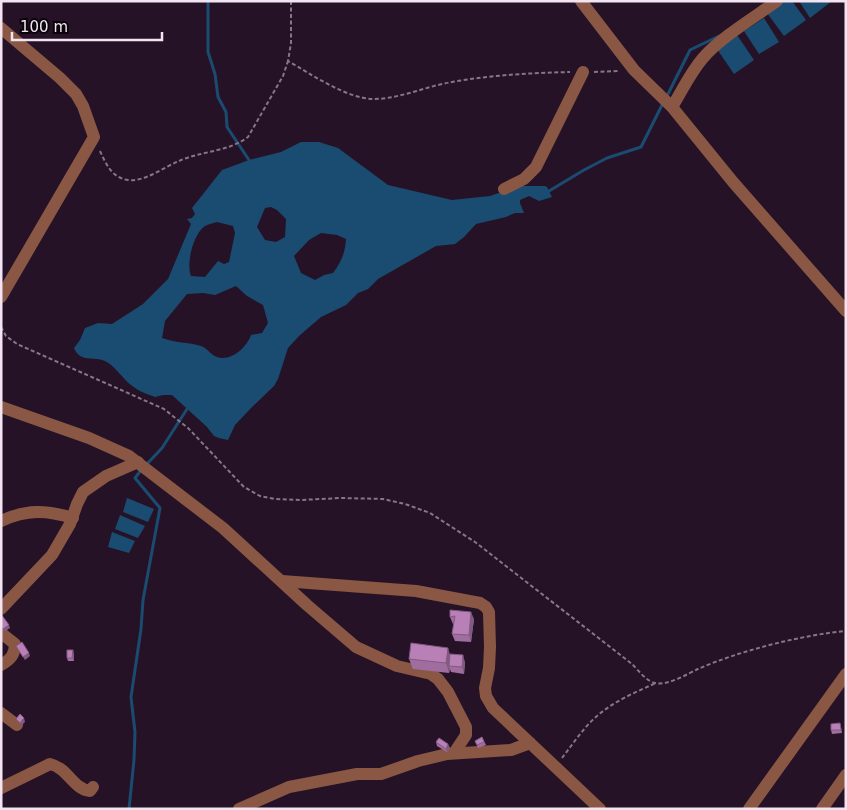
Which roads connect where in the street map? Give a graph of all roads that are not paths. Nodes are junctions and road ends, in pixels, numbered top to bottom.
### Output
1 (777, 1) edge
2 (585, 2) edge
3 (1, 28) edge
4 (584, 72) road end
5 (672, 107) junction
6 (504, 189) dead end
7 (1, 297) edge
8 (846, 311) edge
9 (1, 407) edge
10 (138, 462) junction
11 (72, 518) junction
12 (1, 520) edge
13 (282, 581) junction
14 (1, 609) edge
15 (1, 633) edge
16 (1, 665) edge
17 (846, 674) edge
18 (1, 712) edge
19 (17, 725) edge
20 (530, 743) junction
21 (454, 753) junction
22 (844, 783) edge
23 (94, 786) dead end
24 (1, 788) edge
25 (239, 809) edge
26 (600, 809) edge
27 (750, 809) edge
28 (822, 809) edge

1 - 5 street
2 - 5 street
3 - 7 street
4 - 6 street
5 - 8 street
9 - 10 street
10 - 11 street
10 - 13 street
11 - 12 street
11 - 14 street
13 - 20 street
13 - 21 street
15 - 16 street
17 - 27 street
18 - 19 street
20 - 21 street
20 - 26 street
21 - 25 street
22 - 28 street
23 - 24 street

